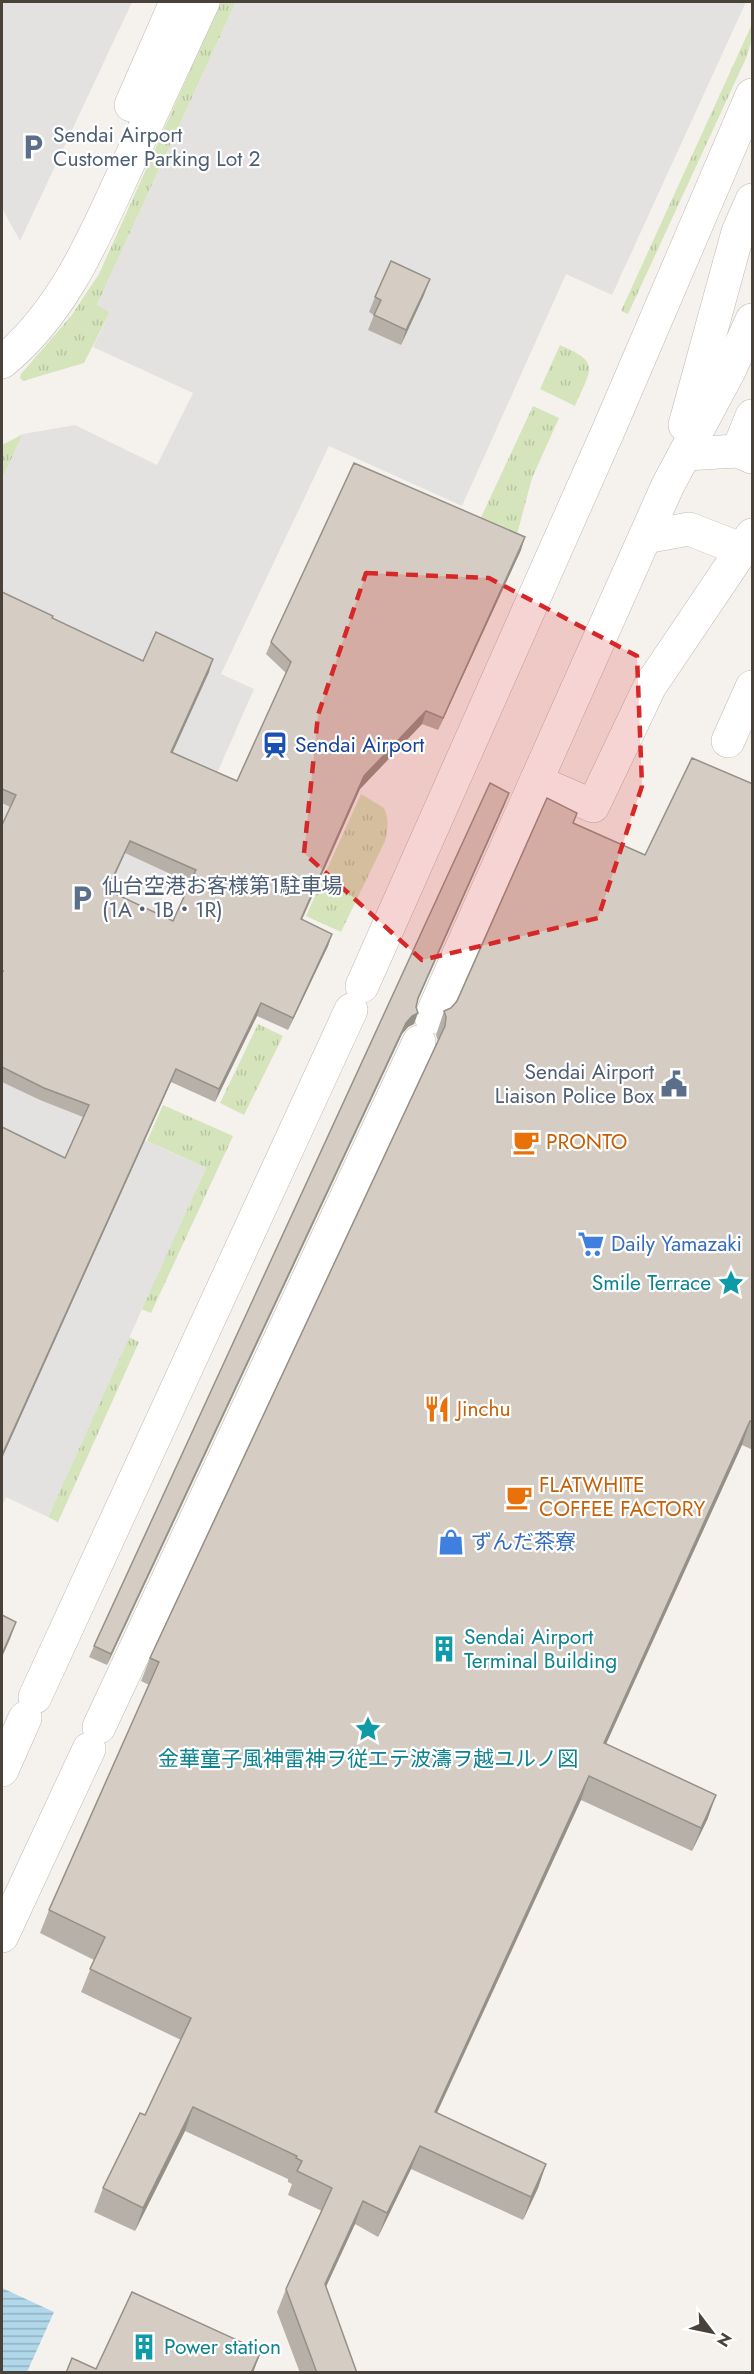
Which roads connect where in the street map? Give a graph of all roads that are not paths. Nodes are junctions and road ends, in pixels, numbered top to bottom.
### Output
1 (176, 2) edge
2 (203, 2) edge
3 (753, 95) edge
4 (753, 131) edge
5 (721, 172) junction
6 (753, 200) edge
7 (85, 258) junction
8 (753, 320) edge
9 (2, 362) edge
10 (753, 416) edge
11 (685, 454) junction
12 (745, 454) edge
13 (668, 485) junction
14 (645, 537) junction
15 (748, 542) edge
16 (753, 687) edge
17 (728, 741) dead end
18 (536, 782) junction
19 (2, 1770) edge
20 (2, 1935) edge

1 - 7 street
2 - 7 street
3 - 5 street
4 - 5 street
5 - 19 street
6 - 13 street
7 - 9 street
8 - 11 street
10 - 12 street
11 - 12 street
11 - 13 street
13 - 14 street
14 - 15 street
14 - 18 street
15 - 18 street
16 - 17 street
18 - 20 street

